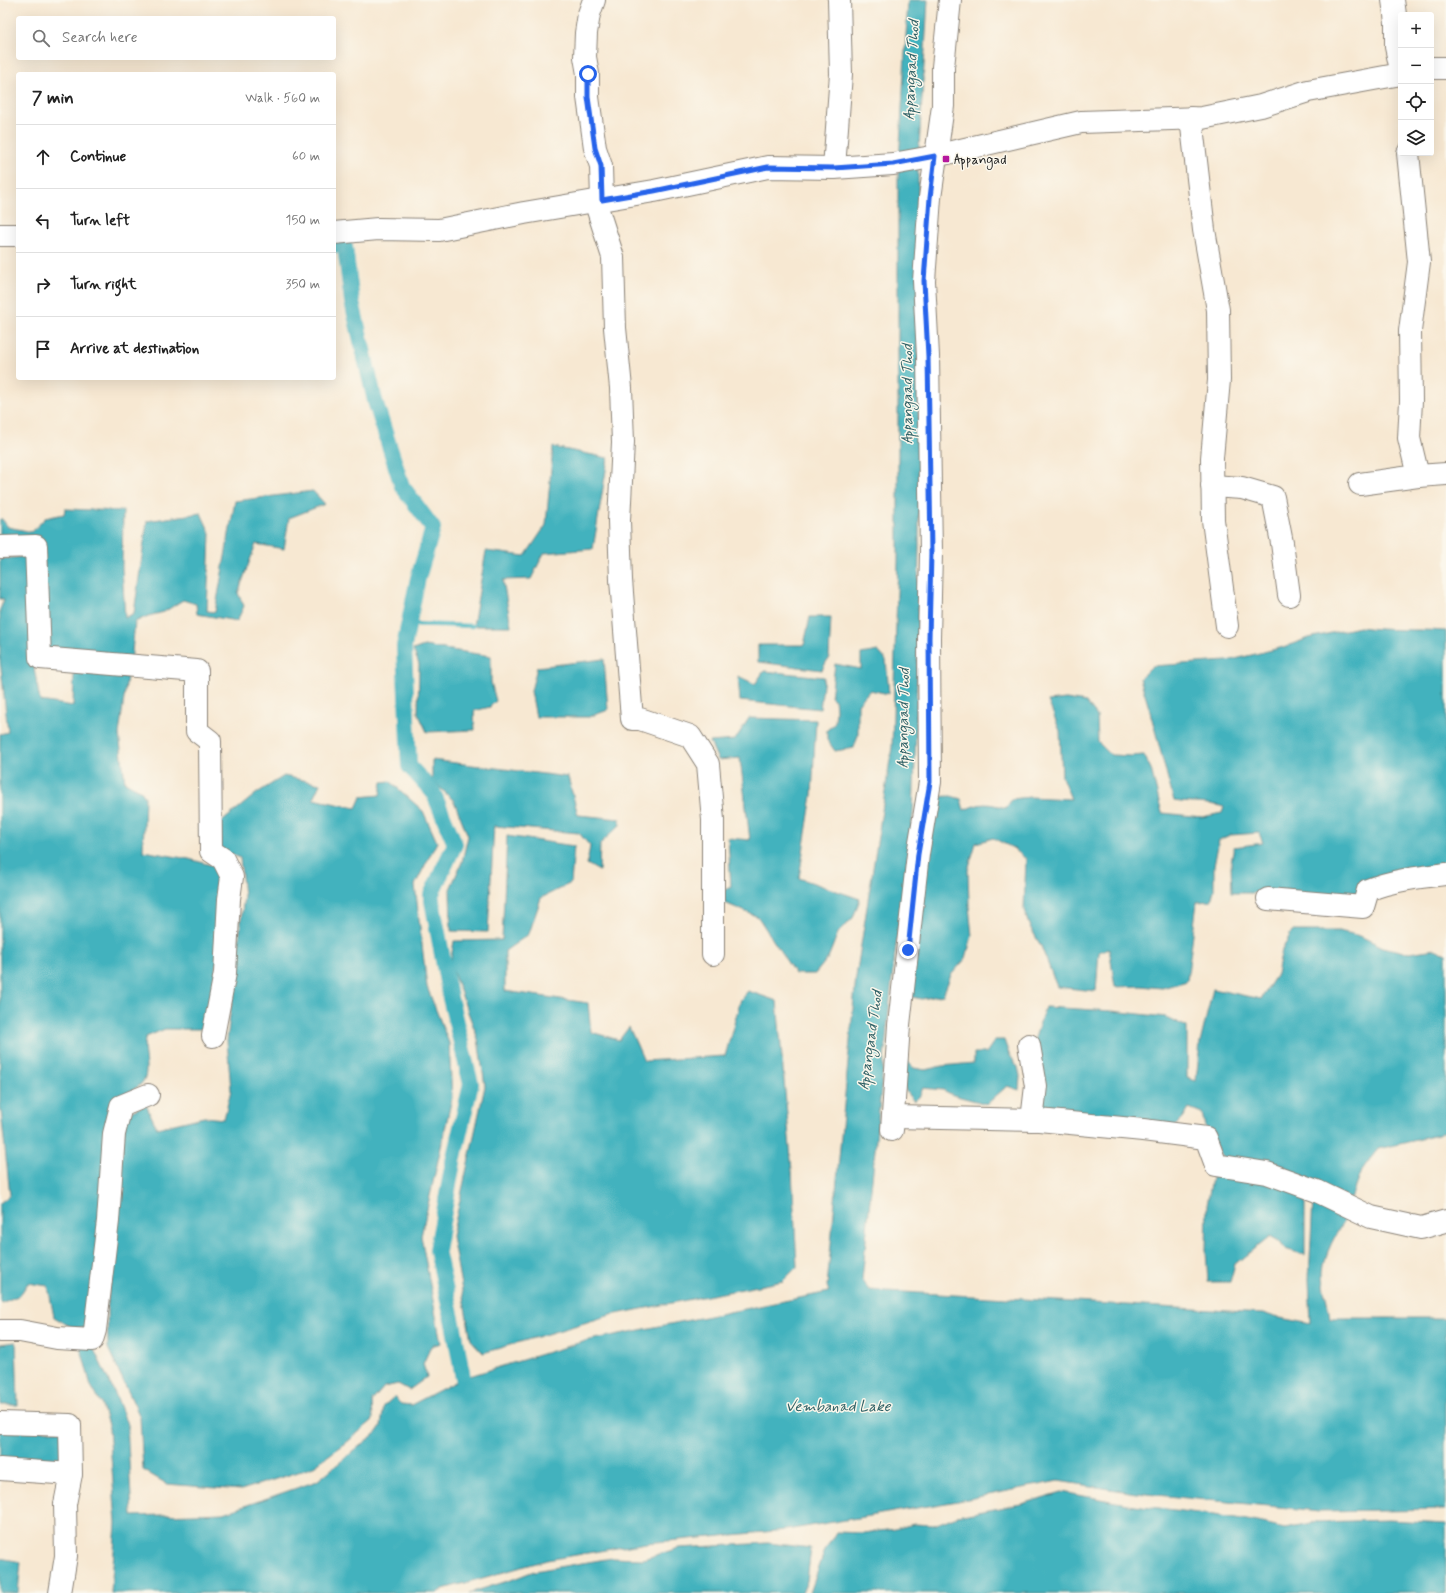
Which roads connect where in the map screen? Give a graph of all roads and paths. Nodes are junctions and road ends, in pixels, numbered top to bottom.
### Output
1 (594, 0) edge
2 (839, 0) edge
3 (950, 0) edge
4 (1392, 0) edge
5 (1398, 56) edge
6 (1434, 68) edge
7 (1446, 68) edge
8 (1398, 75) edge
9 (1191, 118) junction
10 (1408, 156) edge
11 (931, 157) junction
12 (834, 168) junction
13 (599, 201) junction
14 (336, 233) edge
15 (0, 235) edge
16 (16, 235) edge
17 (1446, 474) edge
18 (1418, 476) junction
19 (1360, 484) dead end
20 (1212, 486) junction
21 (0, 547) edge
22 (1289, 595) dead end
23 (1227, 626) dead end
24 (1446, 874) edge
25 (1268, 899) dead end
26 (713, 954) dead end
27 (214, 1036) dead end
28 (1029, 1045) dead end
29 (148, 1095) dead end
30 (1032, 1120) junction
31 (1446, 1221) edge
32 (0, 1331) edge
33 (0, 1422) edge
34 (0, 1469) edge
35 (71, 1474) junction
36 (60, 1593) edge

1 - 13 street
2 - 12 street
3 - 11 street
4 - 5 street
6 - 7 street
8 - 9 street
9 - 11 street
9 - 20 street
10 - 18 street
11 - 12 street
11 - 30 street
12 - 13 street
13 - 14 street
13 - 26 street
15 - 16 street
17 - 18 street
18 - 19 street
20 - 22 street
20 - 23 street
21 - 27 street
24 - 25 street
28 - 30 street
29 - 32 street
30 - 31 street
33 - 35 street
34 - 35 street
35 - 36 street

